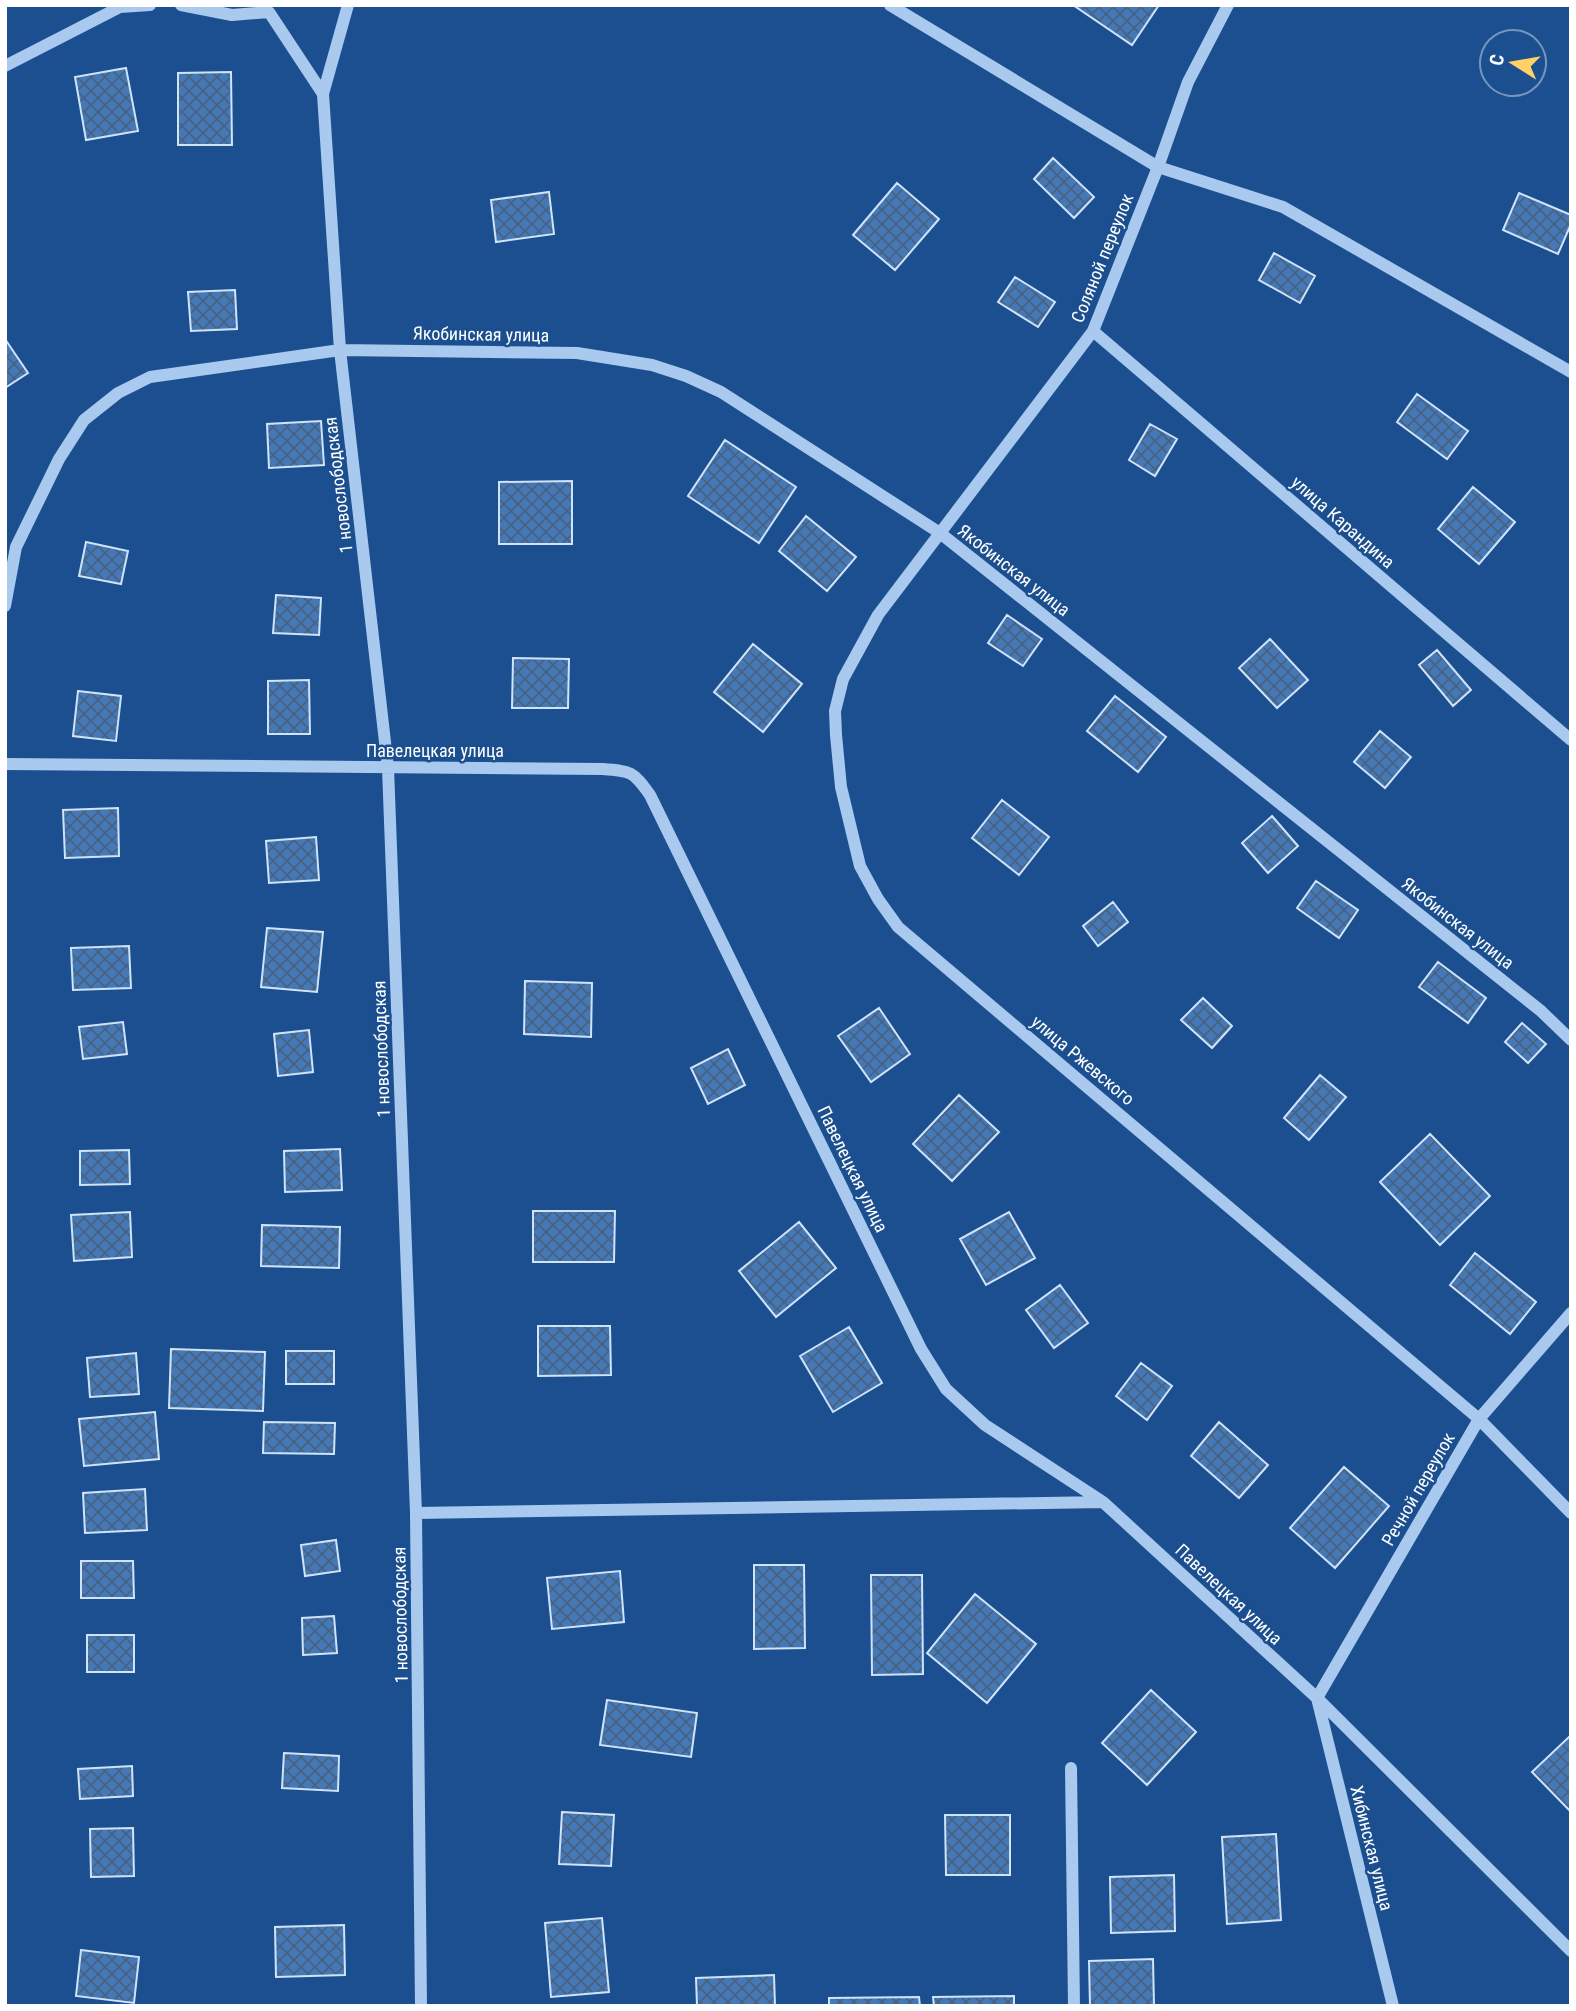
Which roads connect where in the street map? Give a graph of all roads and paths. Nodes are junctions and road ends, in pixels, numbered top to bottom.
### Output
1 (150, 5) edge
2 (181, 5) edge
3 (348, 5) edge
4 (890, 5) edge
5 (1228, 5) edge
6 (5, 66) edge
7 (323, 94) junction
8 (1157, 167) junction
9 (1093, 331) junction
10 (340, 350) junction
11 (1571, 372) edge
12 (940, 533) junction
13 (5, 606) edge
14 (1571, 740) edge
15 (5, 764) edge
16 (388, 768) junction
17 (1571, 1040) edge
18 (1571, 1313) edge
19 (1479, 1419) junction
20 (1103, 1502) junction
21 (416, 1513) junction
22 (1571, 1513) edge
23 (1317, 1698) junction
24 (1071, 1768) dead end
25 (1571, 1951) edge
26 (421, 2006) edge
27 (1074, 2006) edge
28 (1393, 2006) edge

1 - 6 street
2 - 7 street
3 - 7 street
4 - 8 street
5 - 8 street, Соляной переулок
7 - 10 street, 1 новослободская
8 - 9 street, Соляной переулок
8 - 11 street
9 - 12 street, Соляной переулок
9 - 14 street, улица Карандина
10 - 12 street, Якобинская улица
10 - 13 street, Якобинская улица
10 - 16 street, 1 новослободская
12 - 17 street, Якобинская улица
12 - 19 street, улица Ржевского
15 - 16 street, Павелецкая улица
16 - 20 street, Павелецкая улица
16 - 21 street, 1 новослободская
18 - 19 street, Речной переулок
19 - 22 street, улица Ржевского
19 - 23 street, Речной переулок
20 - 21 street
20 - 23 street, Павелецкая улица
21 - 26 street, 1 новослободская
23 - 25 street, Павелецкая улица
23 - 28 street, Хибинская улица
24 - 27 street

